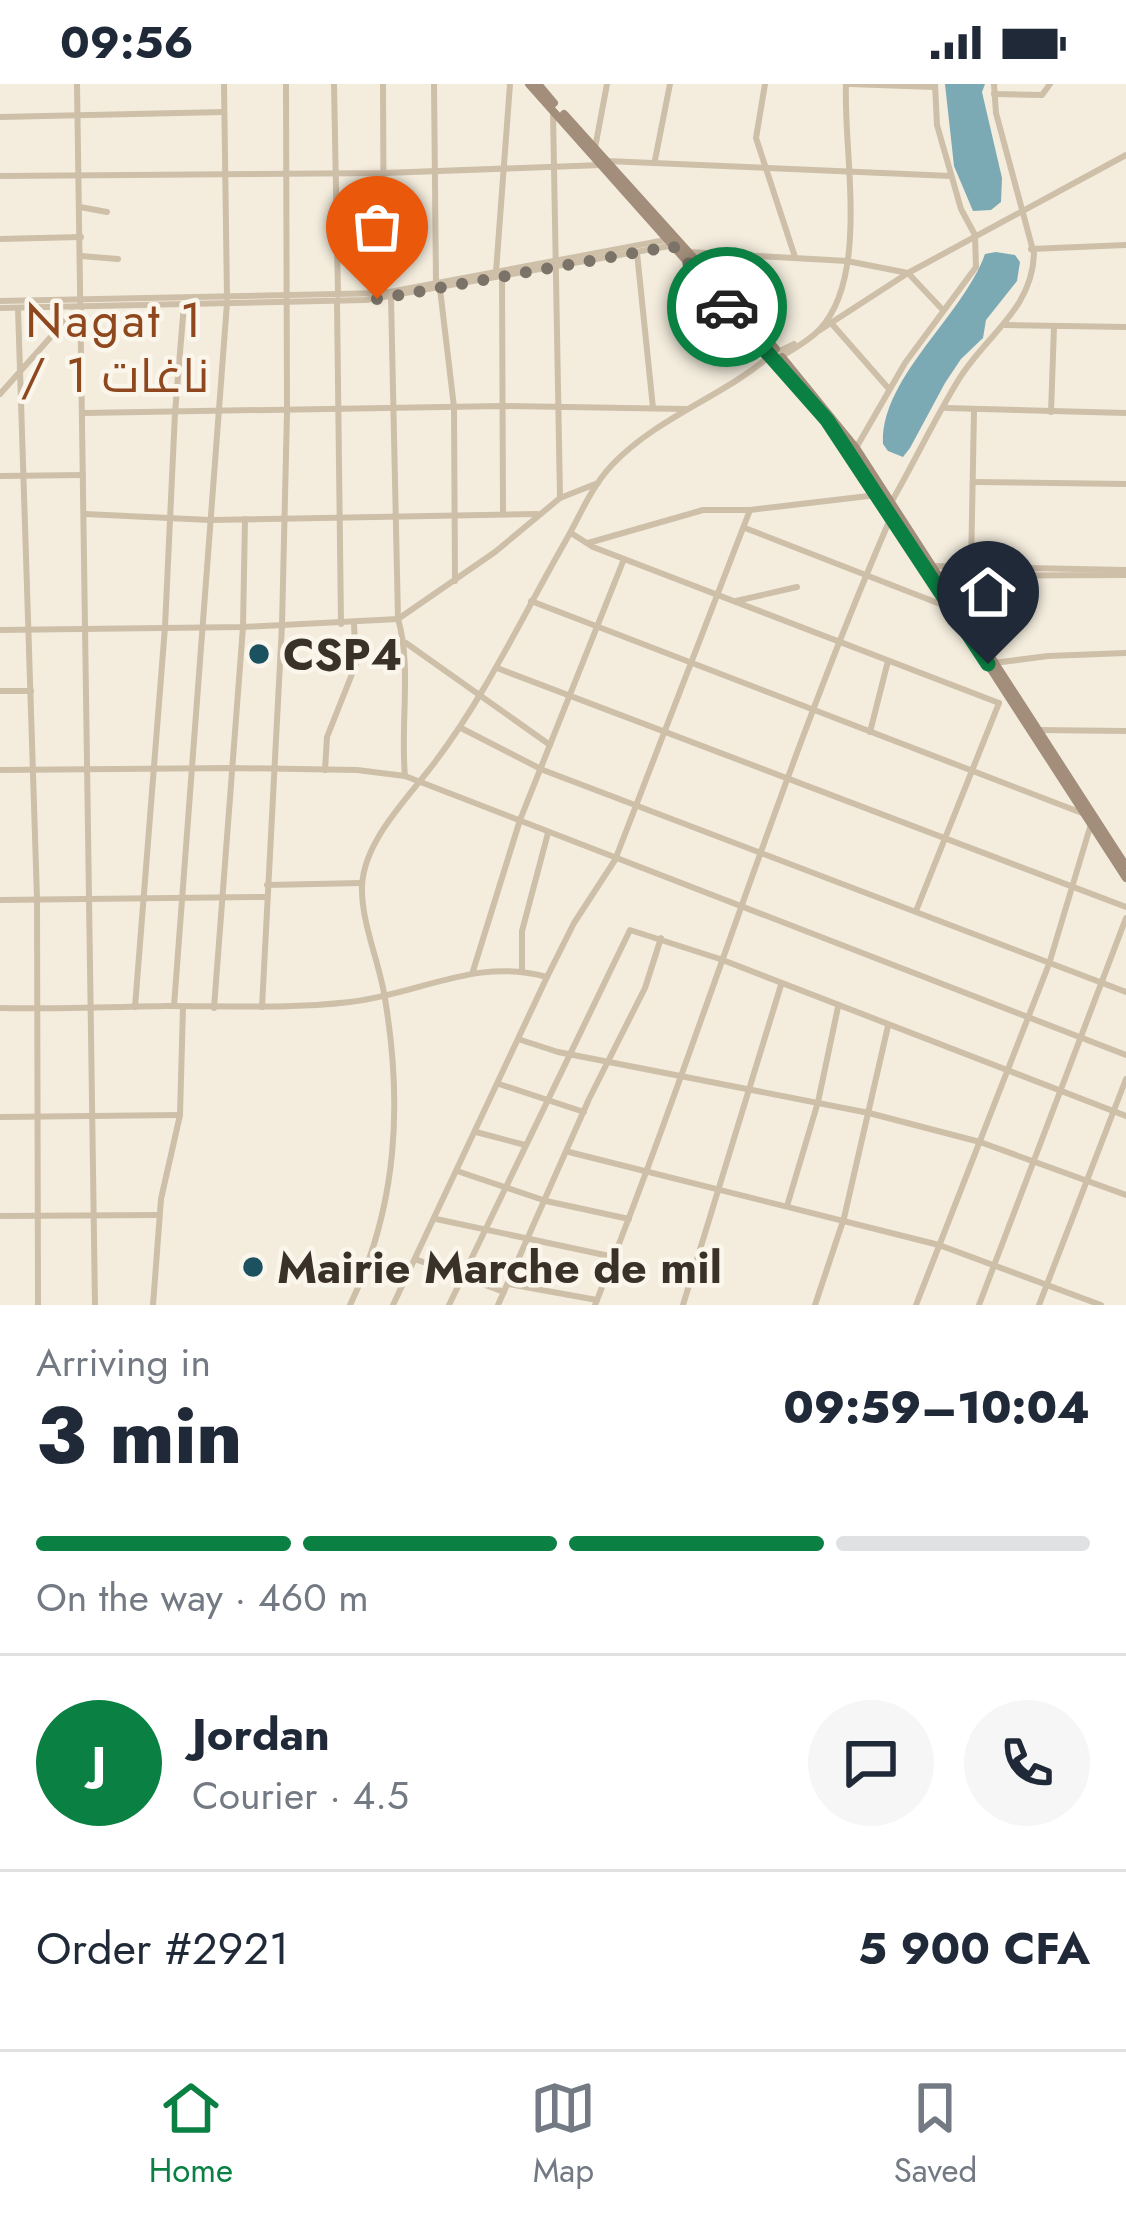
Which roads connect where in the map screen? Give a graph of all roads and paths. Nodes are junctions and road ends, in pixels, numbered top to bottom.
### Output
1 (77, 84) edge
2 (224, 84) edge
3 (286, 84) edge
4 (334, 84) edge
5 (383, 84) edge
6 (434, 84) edge
7 (510, 84) edge
8 (533, 84) edge
9 (608, 84) edge
10 (670, 84) edge
11 (765, 84) edge
12 (848, 84) edge
13 (994, 84) edge
14 (1050, 84) edge
15 (916, 85) edge
16 (935, 86) edge
17 (994, 94) junction
18 (553, 110) junction
19 (224, 112) junction
20 (78, 115) junction
21 (0, 117) edge
22 (595, 148) junction
23 (1126, 155) edge
24 (656, 160) junction
25 (604, 163) junction
26 (554, 168) junction
27 (768, 168) junction
28 (503, 170) junction
29 (286, 172) junction
30 (336, 172) junction
31 (434, 172) junction
32 (225, 173) junction
33 (384, 173) junction
34 (848, 174) junction
35 (79, 175) junction
36 (0, 176) edge
37 (951, 176) junction
38 (80, 208) junction
39 (107, 212) dead end
40 (1022, 212) junction
41 (975, 235) junction
42 (81, 237) junction
43 (0, 239) edge
44 (677, 245) junction
45 (1126, 245) edge
46 (1031, 249) junction
47 (637, 253) junction
48 (81, 256) junction
49 (795, 257) junction
50 (118, 259) dead end
51 (848, 261) junction
52 (556, 264) junction
53 (908, 273) junction
54 (500, 274) junction
55 (438, 286) junction
56 (387, 295) junction
57 (338, 298) junction
58 (287, 300) junction
59 (227, 301) junction
60 (81, 304) junction
61 (184, 304) junction
62 (0, 305) edge
63 (18, 308) junction
64 (941, 309) junction
65 (832, 324) junction
66 (1005, 325) junction
67 (1054, 327) junction
68 (1126, 327) edge
69 (820, 331) junction
70 (776, 356) junction
71 (20, 372) junction
72 (890, 390) junction
73 (0, 394) edge
74 (502, 406) junction
75 (454, 407) junction
76 (560, 407) junction
77 (946, 407) junction
78 (395, 408) junction
79 (653, 408) junction
80 (688, 410) junction
81 (338, 411) junction
82 (974, 411) junction
83 (287, 412) junction
84 (1052, 412) junction
85 (84, 413) junction
86 (175, 413) junction
87 (219, 413) junction
88 (1126, 413) edge
89 (856, 448) junction
90 (83, 475) junction
91 (0, 476) edge
92 (23, 476) junction
93 (972, 482) junction
94 (598, 483) junction
95 (1126, 484) edge
96 (878, 495) junction
97 (560, 498) junction
98 (891, 503) junction
99 (751, 510) junction
100 (85, 514) junction
101 (454, 514) junction
102 (503, 514) junction
103 (541, 514) junction
104 (397, 515) junction
105 (891, 517) junction
106 (283, 518) junction
107 (339, 518) junction
108 (171, 519) junction
109 (244, 519) junction
110 (210, 520) junction
111 (745, 529) junction
112 (571, 532) junction
113 (585, 544) junction
114 (624, 559) junction
115 (971, 568) junction
116 (931, 571) junction
117 (1126, 572) edge
118 (866, 574) junction
119 (963, 576) junction
120 (455, 581) junction
121 (797, 587) dead end
122 (947, 591) junction
123 (719, 597) junction
124 (531, 602) junction
125 (733, 602) junction
126 (952, 608) junction
127 (398, 619) junction
128 (353, 623) junction
129 (341, 624) junction
130 (282, 625) junction
131 (165, 627) junction
132 (202, 627) junction
133 (243, 627) junction
134 (87, 628) junction
135 (595, 628) junction
136 (29, 629) junction
137 (0, 630) edge
138 (840, 642) junction
139 (406, 643) junction
140 (1126, 653) edge
141 (888, 661) junction
142 (691, 664) junction
143 (994, 664) junction
144 (497, 668) junction
145 (0, 691) edge
146 (31, 691) junction
147 (1005, 692) junction
148 (570, 694) junction
149 (483, 695) junction
150 (999, 703) junction
151 (814, 712) junction
152 (461, 728) junction
153 (1037, 730) junction
154 (666, 731) junction
155 (1126, 731) edge
156 (870, 732) junction
157 (550, 746) junction
158 (192, 768) junction
159 (232, 768) junction
160 (33, 769) junction
161 (89, 769) junction
162 (154, 769) junction
163 (274, 769) junction
164 (0, 770) edge
165 (325, 770) junction
166 (543, 770) junction
167 (973, 771) junction
168 (405, 776) junction
169 (789, 780) junction
170 (421, 782) junction
171 (638, 805) junction
172 (1084, 813) junction
173 (520, 820) junction
174 (1091, 824) junction
175 (549, 832) junction
176 (946, 840) junction
177 (760, 853) junction
178 (615, 860) junction
179 (1126, 866) edge
180 (1126, 878) edge
181 (362, 883) junction
182 (267, 885) junction
183 (1072, 889) junction
184 (92, 897) junction
185 (223, 897) junction
186 (265, 897) junction
187 (37, 898) junction
188 (143, 898) junction
189 (182, 898) junction
190 (0, 900) edge
191 (739, 906) junction
192 (1126, 907) edge
193 (916, 911) junction
194 (1126, 918) edge
195 (661, 938) junction
196 (720, 958) junction
197 (1049, 964) junction
198 (522, 970) junction
199 (473, 971) junction
200 (547, 977) junction
201 (1101, 982) junction
202 (781, 985) junction
203 (1126, 992) edge
204 (385, 996) junction
205 (135, 1007) junction
206 (179, 1007) junction
207 (262, 1007) junction
208 (838, 1007) junction
209 (0, 1008) edge
210 (93, 1008) junction
211 (214, 1008) junction
212 (38, 1009) junction
213 (1027, 1017) junction
214 (889, 1026) junction
215 (1078, 1038) junction
216 (520, 1040) junction
217 (571, 1052) junction
218 (1126, 1055) edge
219 (609, 1062) junction
220 (1005, 1071) junction
221 (679, 1076) junction
222 (1126, 1079) edge
223 (499, 1084) junction
224 (750, 1088) junction
225 (1058, 1090) junction
226 (547, 1101) junction
227 (818, 1102) junction
228 (1112, 1111) junction
229 (584, 1112) junction
230 (869, 1113) junction
231 (181, 1115) junction
232 (38, 1116) junction
233 (93, 1116) junction
234 (1126, 1116) edge
235 (0, 1117) edge
236 (476, 1132) junction
237 (980, 1142) junction
238 (525, 1145) junction
239 (568, 1152) junction
240 (1032, 1162) junction
241 (457, 1171) junction
242 (646, 1171) junction
243 (1087, 1181) junction
244 (506, 1187) junction
245 (721, 1190) junction
246 (1126, 1196) edge
247 (546, 1201) junction
248 (787, 1206) junction
249 (38, 1215) junction
250 (159, 1215) junction
251 (0, 1216) edge
252 (95, 1216) junction
253 (434, 1218) junction
254 (844, 1218) junction
255 (629, 1219) junction
256 (484, 1232) junction
257 (528, 1240) junction
258 (939, 1245) junction
259 (614, 1257) junction
260 (415, 1259) junction
261 (994, 1264) junction
262 (463, 1274) junction
263 (1047, 1284) junction
264 (506, 1288) junction
265 (596, 1302) edge
266 (38, 1305) edge
267 (95, 1305) edge
268 (153, 1305) edge
269 (350, 1305) edge
270 (394, 1305) edge
271 (448, 1305) edge
272 (498, 1305) edge
273 (683, 1305) edge
274 (815, 1305) edge
275 (916, 1305) edge
276 (979, 1305) edge
277 (1039, 1305) edge
278 (1101, 1305) edge

1 - 20 street
2 - 19 street
3 - 29 street
4 - 30 street
5 - 33 street
6 - 31 street
7 - 28 street
8 - 18 main road
8 - 22 main road
9 - 22 street
10 - 24 street
11 - 27 street
12 - 15 street
12 - 34 street
13 - 17 street
14 - 17 street
15 - 16 street
16 - 37 street
17 - 40 street
18 - 25 main road
18 - 26 street
19 - 20 street
19 - 32 street
20 - 21 street
20 - 35 street
22 - 25 main road
23 - 40 street
24 - 25 street
24 - 27 street
25 - 26 street
25 - 44 main road
26 - 28 street
26 - 52 street
27 - 34 street
27 - 49 street
28 - 31 street
28 - 54 street
29 - 30 street
29 - 32 street
29 - 58 street
30 - 33 street
30 - 57 street
31 - 33 street
31 - 55 street
32 - 35 street
32 - 59 street
33 - 56 street
34 - 37 street
34 - 51 street
35 - 36 street
35 - 38 street
37 - 41 street
38 - 39 street
38 - 42 street
40 - 41 street
40 - 46 street
41 - 53 street
41 - 64 street
42 - 43 street
42 - 48 street
44 - 47 street
44 - 49 street
44 - 52 street
44 - 70 main road
45 - 46 street
46 - 66 street
47 - 52 street
47 - 79 street
48 - 50 street
48 - 60 street
49 - 51 street
51 - 53 street
51 - 69 street
52 - 54 street
52 - 76 street
53 - 64 street
53 - 65 street
54 - 55 street
54 - 74 street
55 - 56 street
55 - 75 street
56 - 57 street
56 - 78 street
57 - 58 street
57 - 81 street
58 - 59 street
58 - 83 street
59 - 60 street
59 - 61 street
59 - 87 street
60 - 61 street
60 - 62 street
60 - 63 street
60 - 71 street
60 - 85 street
61 - 86 street
62 - 63 street
63 - 71 street
64 - 72 street
65 - 69 street
65 - 72 street
66 - 67 street
66 - 77 street
67 - 68 street
67 - 84 street
69 - 70 street
70 - 80 street
70 - 89 main road
70 - 96 main road
71 - 73 street
71 - 92 street
72 - 89 street
74 - 75 street
74 - 76 street
74 - 102 street
75 - 78 street
75 - 101 street
76 - 79 street
76 - 97 street
77 - 82 street
77 - 98 street
78 - 81 street
78 - 104 street
79 - 80 street
80 - 94 street
81 - 83 street
81 - 107 street
82 - 84 street
82 - 93 street
83 - 87 street
83 - 106 street
84 - 88 street
85 - 86 street
85 - 90 street
86 - 87 street
86 - 108 street
87 - 110 street
89 - 98 main road
90 - 92 street
90 - 100 street
91 - 92 street
92 - 136 street
93 - 95 street
93 - 115 street
94 - 97 street
94 - 112 street
96 - 99 street
96 - 105 main road
97 - 103 street
98 - 116 main road
99 - 111 street
99 - 113 street
100 - 108 street
100 - 134 street
101 - 102 street
101 - 104 street
101 - 120 street
102 - 103 street
103 - 120 street
104 - 107 street
104 - 127 street
105 - 116 main road
105 - 118 street
106 - 107 street
106 - 109 street
106 - 130 street
107 - 129 street
108 - 110 street
108 - 131 street
109 - 110 street
109 - 133 street
110 - 132 street
111 - 118 street
111 - 123 street
112 - 113 street
112 - 124 street
113 - 114 street
114 - 123 street
114 - 135 street
115 - 116 street
115 - 117 street
116 - 119 street
116 - 122 main road
116 - 126 main road
117 - 119 street
118 - 126 street
118 - 138 street
119 - 122 main road
120 - 127 street
121 - 125 street
122 - 143 main road
123 - 125 street
123 - 142 street
124 - 135 street
124 - 144 street
125 - 138 street
126 - 147 main road
127 - 128 street
127 - 139 street
128 - 129 street
128 - 165 street
129 - 130 street
130 - 133 street
130 - 163 street
131 - 132 street
131 - 134 street
131 - 162 street
132 - 133 street
132 - 158 street
133 - 159 street
134 - 136 street
134 - 161 street
135 - 142 street
135 - 148 street
136 - 137 street
136 - 146 street
138 - 141 street
138 - 151 street
139 - 149 street
139 - 168 street
140 - 143 street
141 - 150 street
141 - 156 street
142 - 151 street
142 - 154 street
143 - 153 main road
144 - 148 street
144 - 149 street
145 - 146 street
146 - 160 street
147 - 150 street
147 - 172 main road
148 - 154 street
148 - 157 street
149 - 152 street
149 - 157 street
150 - 167 street
151 - 156 street
151 - 169 street
152 - 166 street
152 - 170 street
153 - 155 street
153 - 179 main road
154 - 169 street
154 - 171 street
156 - 167 street
157 - 166 street
158 - 159 street
158 - 162 street
158 - 189 street
159 - 163 street
159 - 185 street
160 - 161 street
160 - 164 street
160 - 187 street
161 - 162 street
161 - 184 street
162 - 188 street
163 - 165 street
163 - 182 street
165 - 168 street
166 - 171 street
166 - 173 street
167 - 172 street
167 - 176 street
168 - 170 street
169 - 176 street
169 - 177 street
170 - 173 street
170 - 181 street
171 - 177 street
171 - 178 street
172 - 174 main road
173 - 175 street
173 - 199 street
174 - 180 main road
174 - 183 street
175 - 178 street
175 - 198 street
176 - 183 street
176 - 193 street
177 - 191 street
177 - 193 street
178 - 191 street
178 - 200 street
181 - 182 street
181 - 204 street
182 - 186 street
183 - 192 street
183 - 197 street
184 - 187 street
184 - 188 street
184 - 210 street
185 - 186 street
185 - 189 street
185 - 211 street
186 - 207 street
187 - 190 street
187 - 212 street
188 - 189 street
188 - 205 street
189 - 206 street
191 - 196 street
191 - 213 street
193 - 197 street
194 - 201 street
195 - 196 street
195 - 217 street
195 - 219 street
196 - 202 street
196 - 221 street
197 - 201 street
197 - 213 street
198 - 199 street
198 - 200 street
199 - 204 street
200 - 216 street
201 - 203 street
201 - 215 street
202 - 208 street
202 - 224 street
204 - 207 street
204 - 269 street
205 - 206 street
205 - 210 street
206 - 211 street
206 - 231 street
207 - 211 street
208 - 214 street
208 - 227 street
209 - 212 street
210 - 212 street
210 - 233 street
212 - 232 street
213 - 215 street
213 - 220 street
214 - 220 street
214 - 230 street
215 - 218 street
215 - 225 street
216 - 217 street
216 - 223 street
217 - 219 street
217 - 226 street
219 - 221 street
219 - 229 street
220 - 225 street
220 - 237 street
221 - 224 street
221 - 242 street
222 - 228 street
223 - 226 street
223 - 236 street
224 - 227 street
224 - 245 street
225 - 228 street
225 - 240 street
226 - 229 street
226 - 238 street
227 - 230 street
227 - 248 street
228 - 234 street
228 - 243 street
229 - 239 street
230 - 237 street
230 - 254 street
231 - 233 street
231 - 250 street
232 - 233 street
232 - 235 street
232 - 249 street
233 - 252 street
236 - 238 street
236 - 241 street
237 - 240 street
237 - 258 street
238 - 244 street
239 - 242 street
239 - 247 street
240 - 243 street
240 - 261 street
241 - 244 street
241 - 253 street
242 - 245 street
242 - 255 street
243 - 246 street
243 - 263 street
244 - 247 street
244 - 256 street
245 - 248 street
245 - 273 street
247 - 255 street
247 - 257 street
248 - 254 street
249 - 251 street
249 - 252 street
249 - 266 street
250 - 252 street
250 - 268 street
252 - 267 street
253 - 256 street
253 - 260 street
254 - 258 street
254 - 274 street
255 - 259 street
256 - 257 street
256 - 262 street
257 - 259 street
257 - 264 street
258 - 261 street
258 - 275 street
259 - 265 street
260 - 262 street
260 - 270 street
261 - 263 street
261 - 276 street
262 - 264 street
262 - 271 street
263 - 277 street
263 - 278 street
264 - 265 street
264 - 272 street

